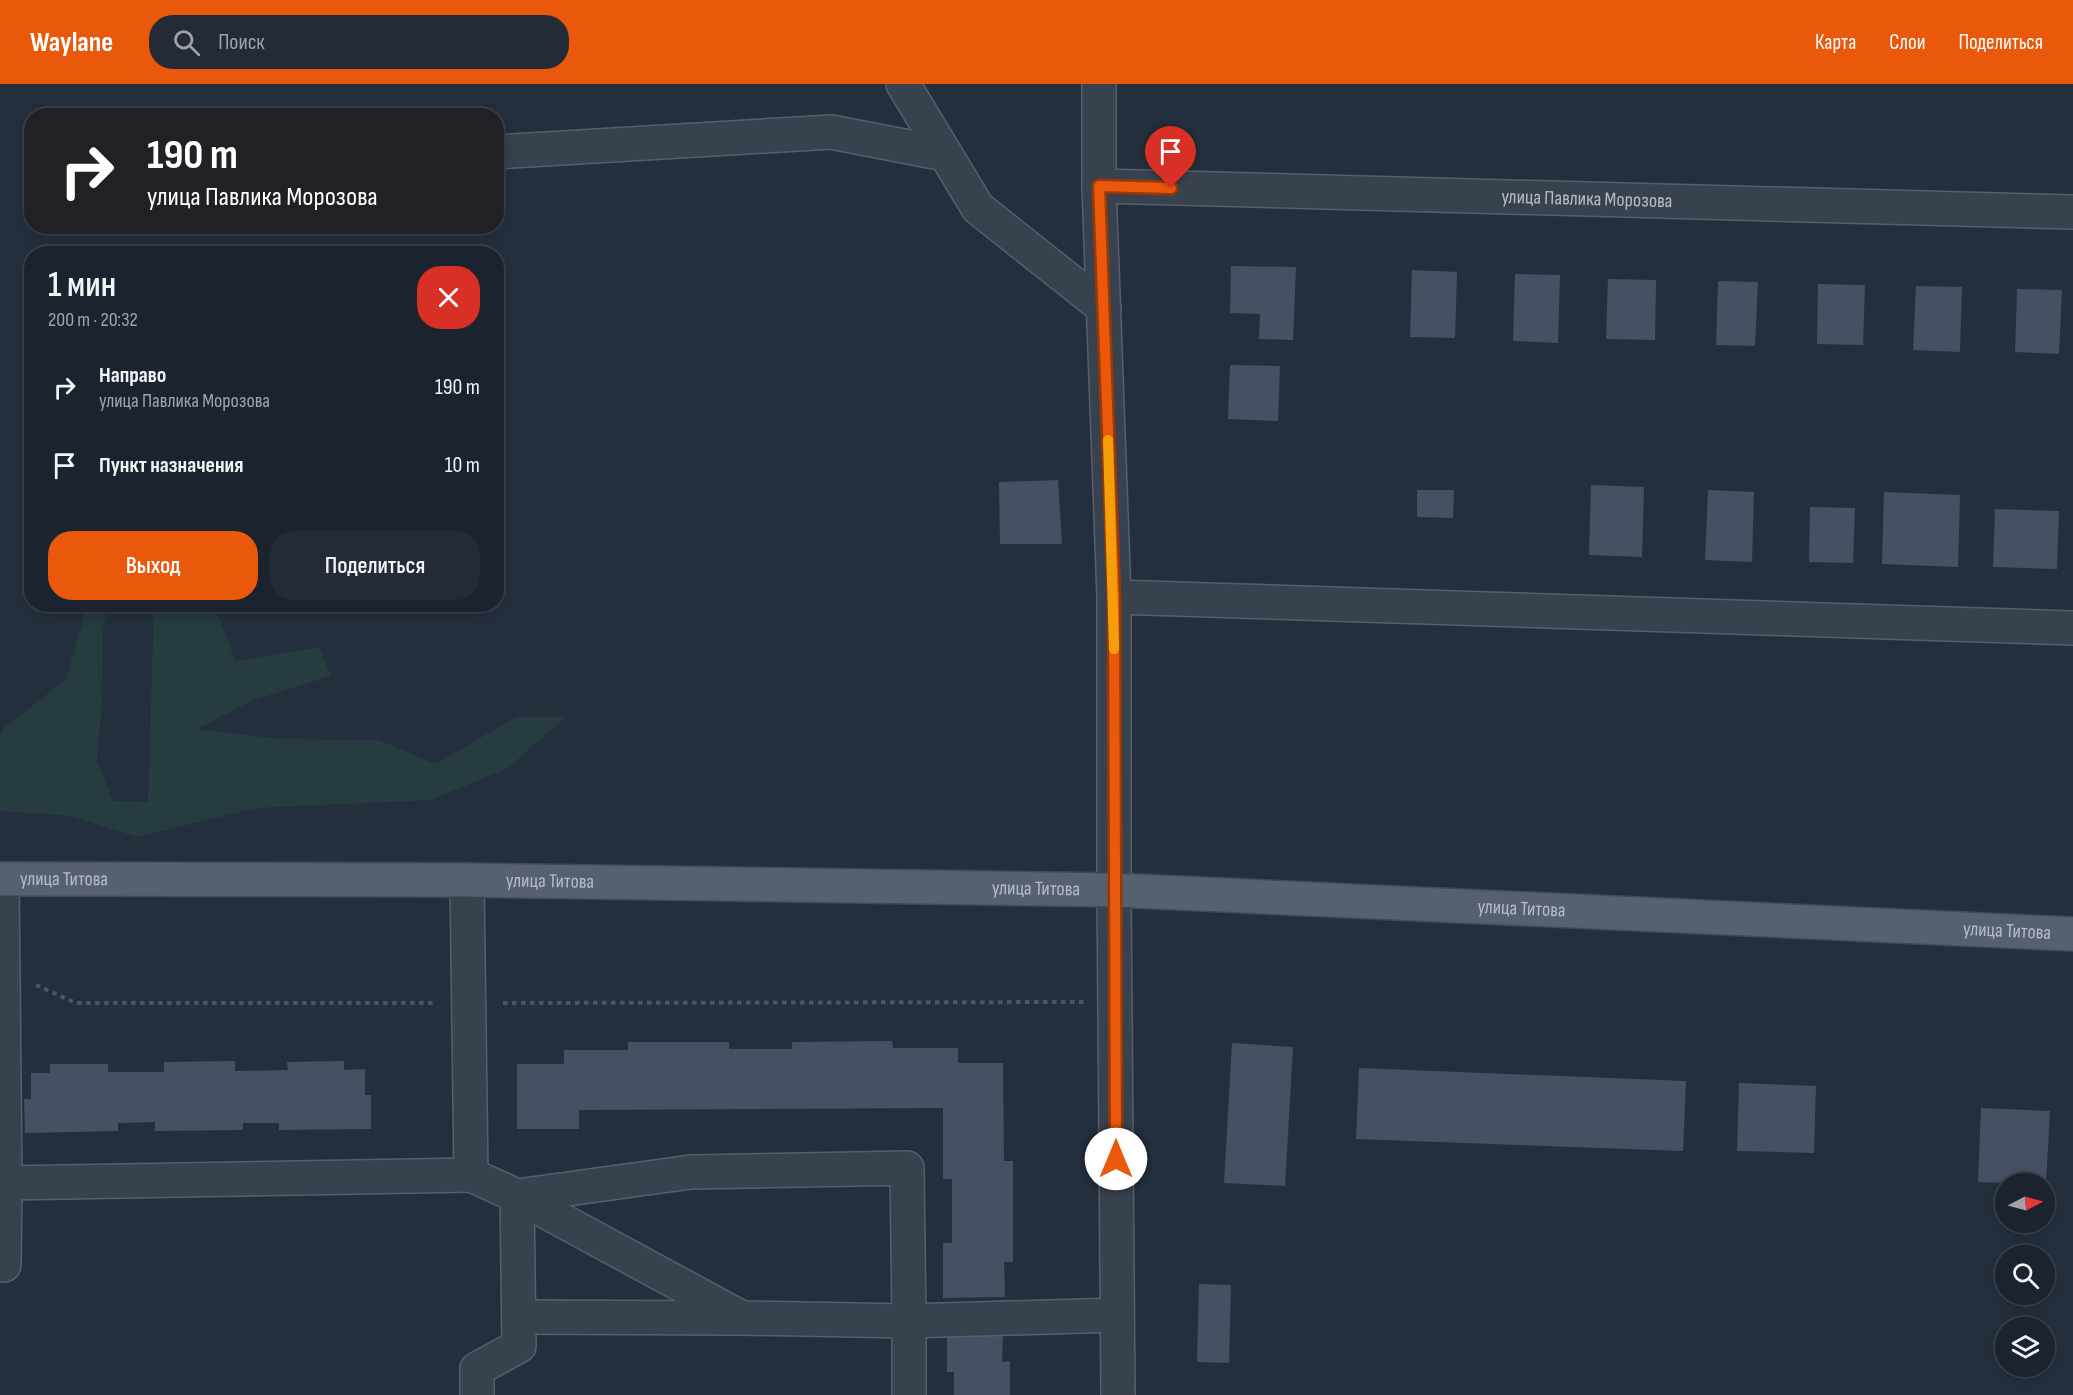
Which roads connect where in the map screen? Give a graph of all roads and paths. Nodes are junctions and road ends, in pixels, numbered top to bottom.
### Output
1 (903, 84) edge
2 (1099, 84) edge
3 (504, 152) edge
4 (945, 154) junction
5 (1099, 186) junction
6 (2073, 212) edge
7 (1104, 308) junction
8 (1114, 597) junction
9 (2073, 628) edge
10 (1, 879) edge
11 (467, 880) junction
12 (1114, 890) junction
13 (2073, 934) edge
14 (3, 979) junction
15 (1115, 1002) junction
16 (469, 1003) junction
17 (471, 1175) junction
18 (5, 1183) junction
19 (517, 1196) junction
20 (0, 1265) edge
21 (1117, 1315) junction
22 (519, 1317) junction
23 (742, 1318) junction
24 (909, 1321) junction
25 (477, 1395) edge
26 (909, 1395) edge
27 (1118, 1395) edge

1 - 4 street
2 - 5 street
3 - 4 street
4 - 7 street
5 - 6 street, улица Павлика Морозова
5 - 7 street
7 - 8 street
8 - 9 street
8 - 12 street
10 - 11 main road, улица Титова
10 - 14 street
11 - 12 main road, улица Титова
11 - 16 street
12 - 13 main road, улица Титова
12 - 15 street
14 - 16 path
14 - 18 street
15 - 16 path
15 - 21 street
16 - 17 street
17 - 18 street
17 - 19 street
18 - 20 street
19 - 22 street
19 - 23 street
19 - 24 street
21 - 24 street
21 - 27 street
22 - 23 street
22 - 25 street
23 - 24 street
24 - 26 street

